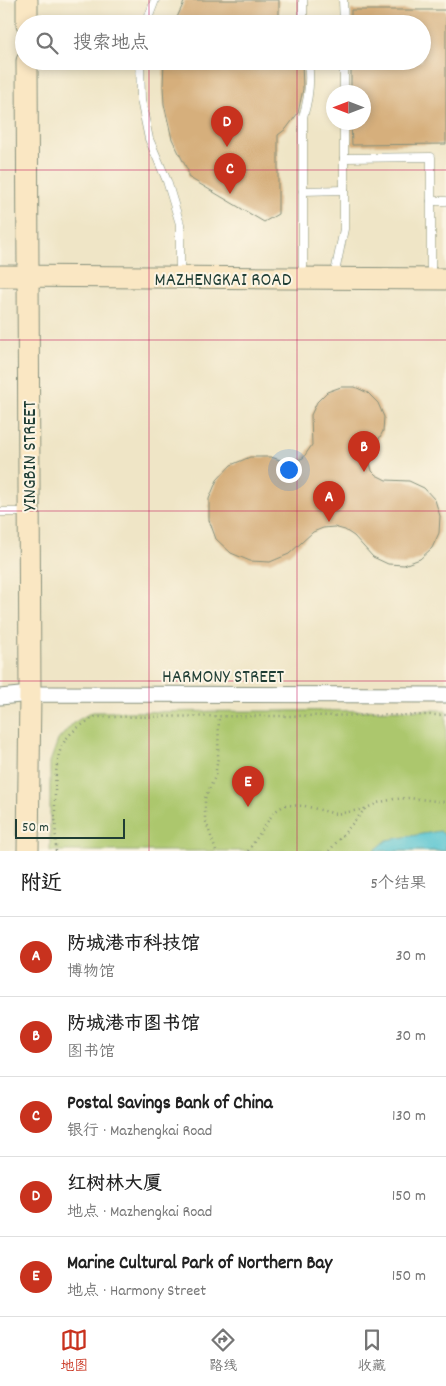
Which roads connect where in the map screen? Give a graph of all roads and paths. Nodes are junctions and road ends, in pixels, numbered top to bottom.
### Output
1 (27, 0) edge
2 (155, 0) edge
3 (303, 0) edge
4 (344, 0) edge
5 (27, 15) edge
6 (149, 15) edge
7 (303, 15) edge
8 (344, 15) edge
9 (27, 70) edge
10 (140, 70) edge
11 (309, 70) edge
12 (344, 70) edge
13 (344, 85) edge
14 (344, 130) edge
15 (344, 158) junction
16 (344, 190) junction
17 (303, 191) junction
18 (431, 201) junction
19 (446, 201) edge
20 (0, 276) edge
21 (28, 277) junction
22 (180, 277) junction
23 (303, 278) junction
24 (333, 278) junction
25 (439, 279) edge
26 (0, 512) edge
27 (29, 512) junction
28 (30, 694) junction
29 (446, 696) edge
30 (0, 697) edge
31 (446, 715) edge
32 (219, 716) junction
33 (446, 802) edge
34 (366, 809) junction
35 (28, 851) edge
36 (56, 851) edge
37 (216, 851) edge
38 (248, 851) edge
39 (329, 851) edge

1 - 5 main road
2 - 6 lane
3 - 7 lane
4 - 8 lane
9 - 21 main road, YINGBIN STREET
10 - 22 lane
11 - 17 lane
12 - 13 lane
14 - 15 lane
15 - 16 lane
15 - 18 lane
16 - 17 lane
16 - 24 lane
17 - 23 lane
18 - 19 lane
18 - 25 lane
20 - 21 main road, MAZHENGKAI ROAD
21 - 22 main road, MAZHENGKAI ROAD
21 - 27 main road, YINGBIN STREET
22 - 23 main road, MAZHENGKAI ROAD
23 - 24 main road, MAZHENGKAI ROAD
24 - 25 main road, MAZHENGKAI ROAD
26 - 27 lane
27 - 28 main road, YINGBIN STREET
28 - 29 street, HARMONY STREET
28 - 30 street, HARMONY STREET
28 - 35 main road, YINGBIN STREET
31 - 32 path
32 - 36 path
32 - 37 path
33 - 34 path
34 - 38 path
34 - 39 path

